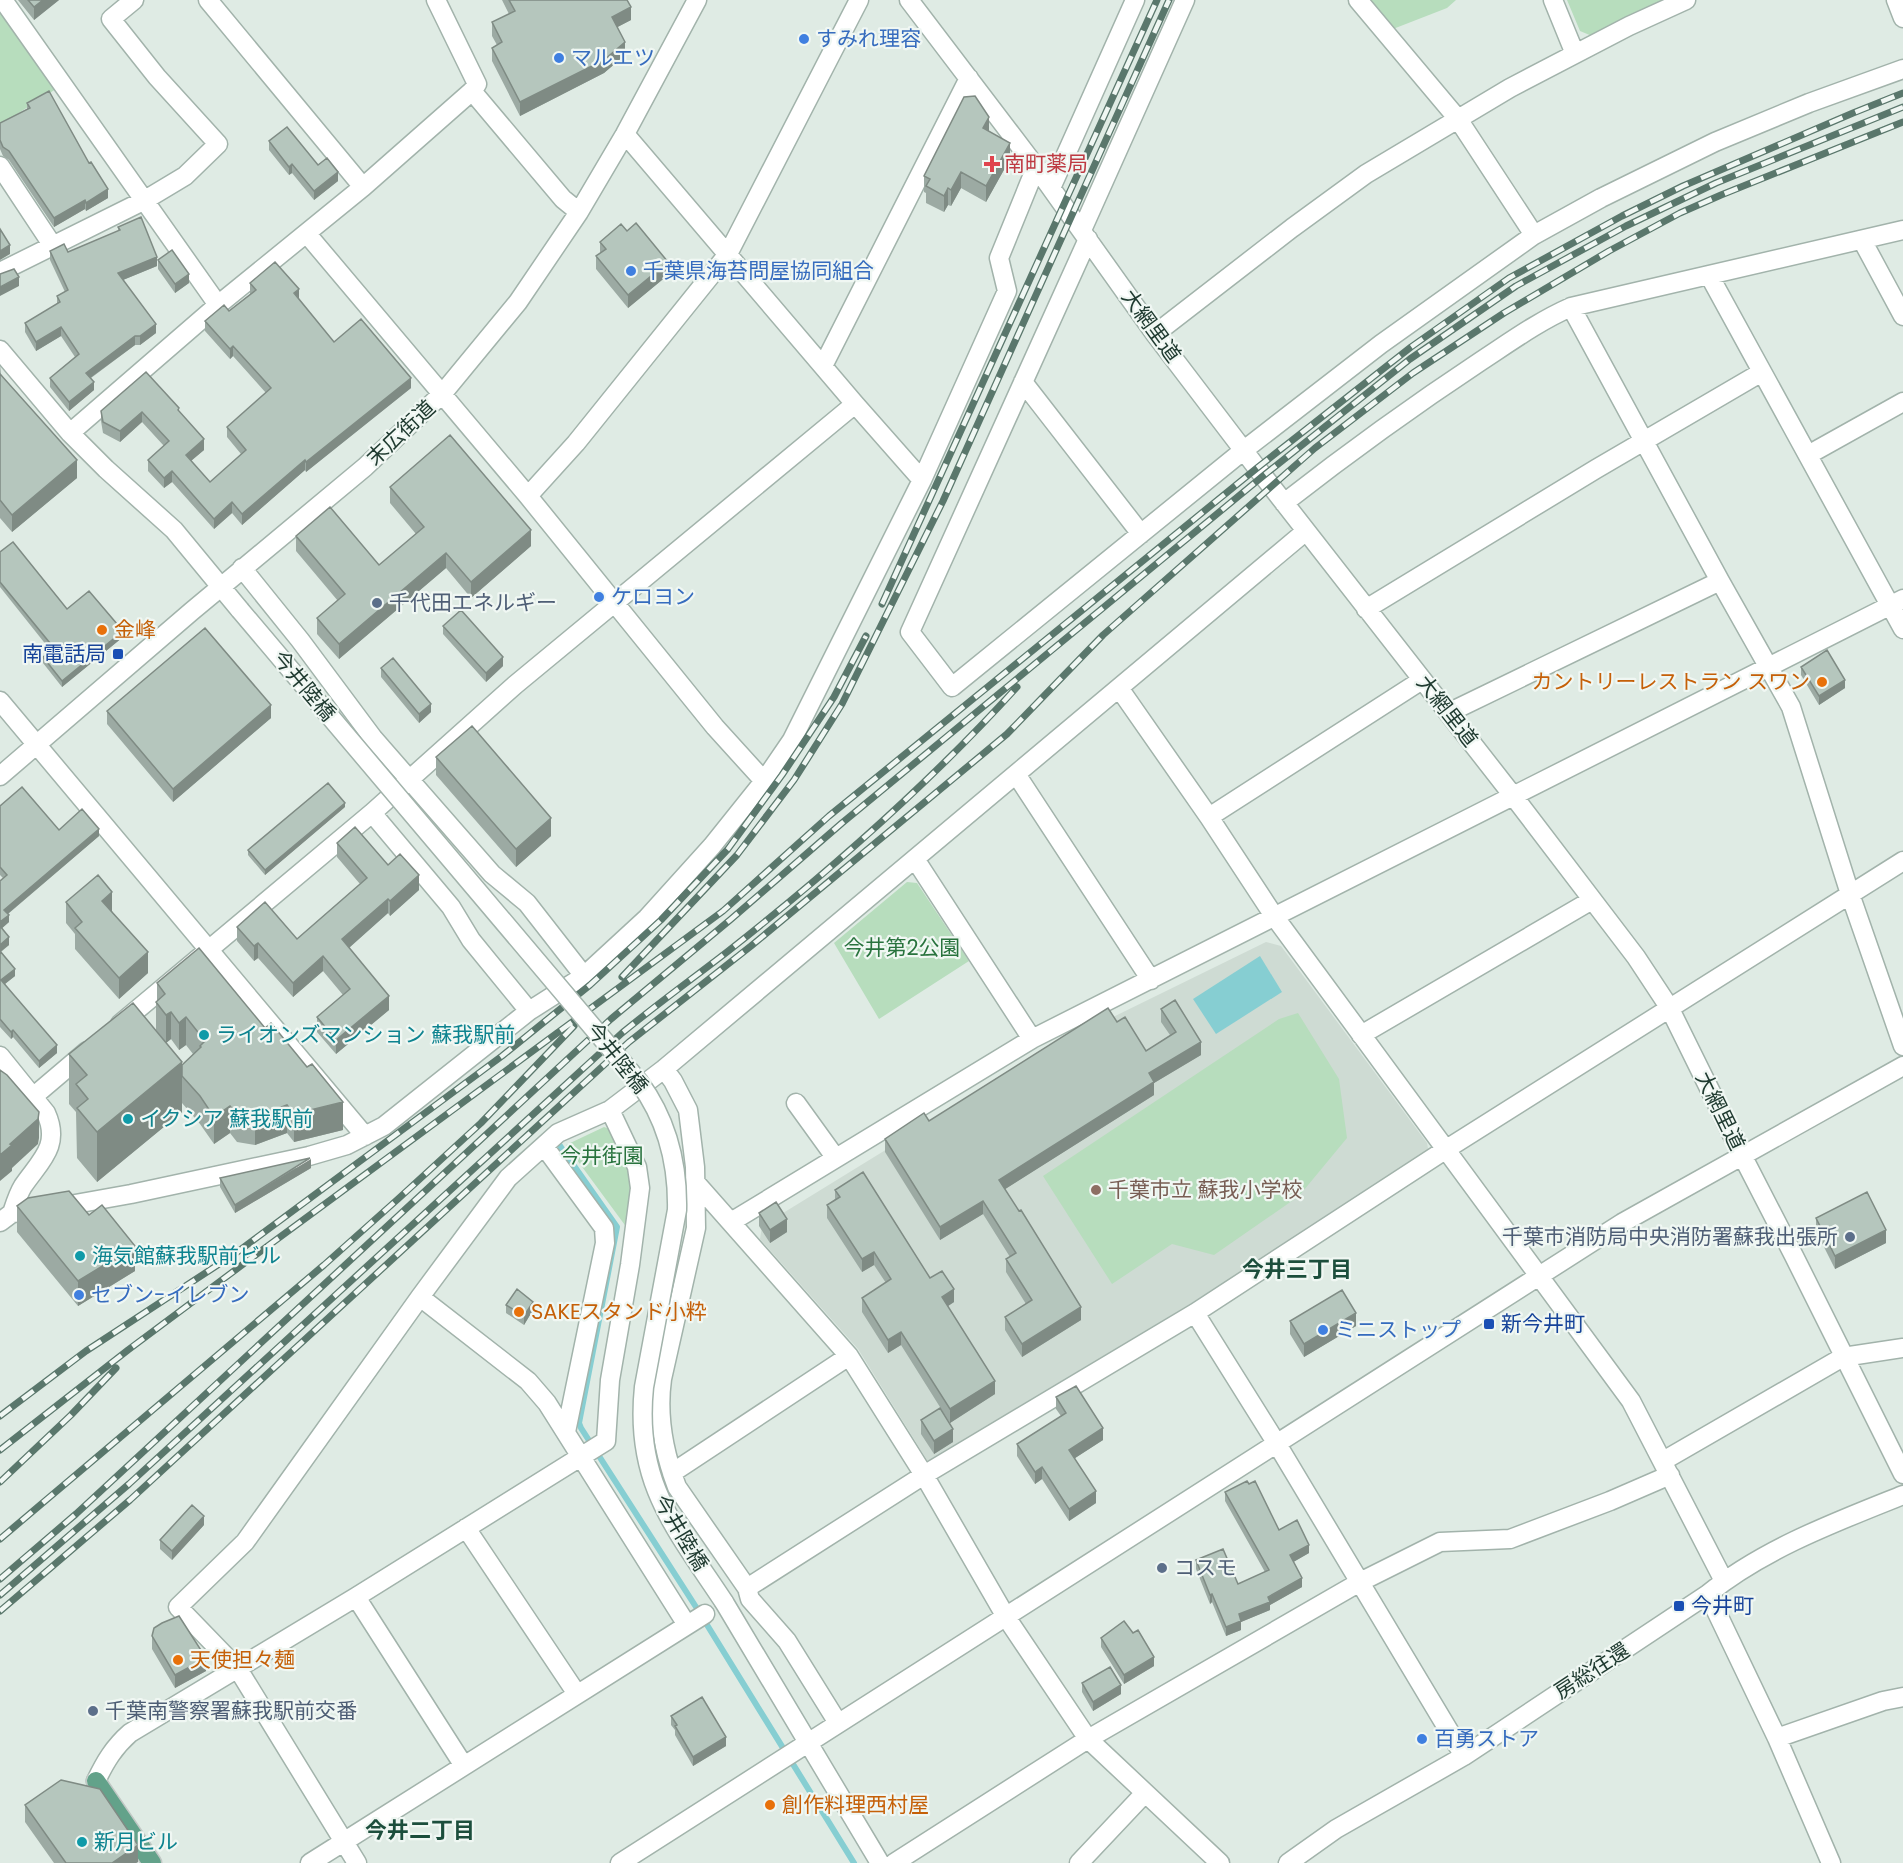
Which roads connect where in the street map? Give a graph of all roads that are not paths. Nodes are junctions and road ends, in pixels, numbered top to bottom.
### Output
1 (3, 0) edge
2 (134, 0) edge
3 (208, 0) edge
4 (436, 0) edge
5 (697, 0) edge
6 (859, 0) edge
7 (909, 0) edge
8 (1135, 0) edge
9 (1185, 0) edge
10 (1358, 0) edge
11 (1553, 0) edge
12 (1686, 0) edge
13 (1896, 0) edge
14 (1903, 18) edge
15 (1575, 54) junction
16 (1903, 69) edge
17 (969, 78) junction
18 (472, 91) junction
19 (1458, 119) junction
20 (625, 134) junction
21 (0, 166) edge
22 (1036, 167) junction
23 (363, 187) junction
24 (1051, 188) junction
25 (145, 200) junction
26 (579, 212) junction
27 (1903, 230) edge
28 (308, 234) junction
29 (1085, 235) junction
30 (1534, 235) junction
31 (1862, 240) junction
32 (53, 246) junction
33 (728, 254) junction
34 (0, 272) edge
35 (1709, 275) junction
36 (218, 305) junction
37 (1571, 307) junction
38 (1903, 316) edge
39 (1155, 334) junction
40 (0, 350) edge
41 (823, 366) junction
42 (1762, 372) junction
43 (1023, 382) junction
44 (443, 393) junction
45 (1903, 402) edge
46 (855, 404) junction
47 (69, 433) junction
48 (1644, 441) junction
49 (1244, 450) junction
50 (1808, 455) junction
51 (922, 480) junction
52 (528, 496) junction
53 (1284, 503) junction
54 (1306, 531) junction
55 (1141, 534) junction
56 (242, 568) junction
57 (1720, 581) junction
58 (221, 587) junction
59 (1897, 603) edge
60 (616, 604) junction
61 (1366, 609) junction
62 (1903, 629) edge
63 (1769, 668) junction
64 (1422, 680) junction
65 (1119, 688) junction
66 (0, 701) edge
67 (1448, 713) junction
68 (37, 745) junction
69 (1016, 774) junction
70 (0, 776) edge
71 (408, 780) junction
72 (764, 781) junction
73 (1514, 796) junction
74 (372, 813) junction
75 (1209, 817) junction
76 (915, 859) junction
77 (1903, 861) edge
78 (1850, 894) junction
79 (1592, 900) junction
80 (1274, 916) junction
81 (210, 949) junction
82 (584, 976) junction
83 (1151, 980) junction
84 (1670, 1007) junction
85 (529, 1011) junction
86 (1361, 1035) junction
87 (1032, 1039) junction
88 (1903, 1046) edge
89 (0, 1056) edge
90 (1903, 1066) edge
91 (664, 1069) junction
92 (34, 1096) junction
93 (796, 1103) dead end
94 (610, 1110) junction
95 (365, 1136) junction
96 (544, 1146) junction
97 (1445, 1150) junction
98 (835, 1157) junction
99 (1743, 1158) junction
100 (696, 1183) junction
101 (6, 1217) edge
102 (731, 1222) junction
103 (601, 1258) junction
104 (630, 1265) junction
105 (1541, 1276) junction
106 (420, 1297) junction
107 (1195, 1313) junction
108 (1903, 1348) edge
109 (584, 1351) junction
110 (849, 1356) junction
111 (1843, 1357) junction
112 (610, 1380) junction
113 (566, 1432) junction
114 (1277, 1444) junction
115 (580, 1458) junction
116 (1667, 1468) junction
117 (672, 1473) junction
118 (1903, 1473) edge
119 (924, 1475) junction
120 (1903, 1495) edge
121 (466, 1528) junction
122 (1724, 1581) junction
123 (1360, 1582) junction
124 (747, 1588) junction
125 (1708, 1594) junction
126 (356, 1597) junction
127 (1006, 1617) junction
128 (238, 1669) junction
129 (577, 1694) junction
130 (1903, 1697) edge
131 (838, 1723) junction
132 (1778, 1738) junction
133 (1088, 1739) junction
134 (808, 1743) junction
135 (1464, 1756) junction
136 (464, 1766) junction
137 (96, 1781) joint
138 (1144, 1794) junction
139 (344, 1842) junction
140 (152, 1863) edge
141 (310, 1863) edge
142 (357, 1863) edge
143 (620, 1863) edge
144 (880, 1863) edge
145 (894, 1863) edge
146 (1079, 1863) edge
147 (1220, 1863) edge
148 (1288, 1863) edge
149 (1831, 1863) edge

1 - 25 street
2 - 25 street
3 - 23 street
4 - 18 street
5 - 20 street, 末広街道
6 - 33 street
7 - 17 street, 大網里道
8 - 24 street
9 - 29 street
10 - 19 street
11 - 15 street
12 - 15 street
13 - 14 street
15 - 19 street
16 - 30 street
17 - 22 street, 大網里道
17 - 41 street
18 - 23 street
18 - 26 street
19 - 30 street
19 - 39 street
20 - 26 street, 末広街道
20 - 33 street
21 - 32 street
22 - 24 street, 大網里道
22 - 51 street
23 - 28 street
24 - 29 street, 大網里道
25 - 32 street
25 - 36 street
26 - 44 street, 末広街道
27 - 31 street
28 - 36 street
28 - 44 street
29 - 39 street, 大網里道
29 - 43 street
30 - 49 street
31 - 35 street
31 - 38 street
32 - 34 street
33 - 41 street
33 - 52 street
35 - 37 street
35 - 42 street
36 - 47 street
37 - 48 street
37 - 53 street
39 - 49 street, 大網里道
40 - 47 street, 今井陸橋
41 - 46 street
42 - 48 street
42 - 50 street
43 - 55 street
43 - 55 street
44 - 52 street
44 - 56 street, 末広街道
45 - 50 street
46 - 51 street
46 - 60 street
47 - 58 street, 今井陸橋
48 - 57 street
48 - 61 street
49 - 53 street, 大網里道
49 - 55 street
50 - 59 street
51 - 72 street
52 - 60 street
53 - 54 street, 大網里道
54 - 61 street, 大網里道
54 - 65 street
56 - 58 street, 末広街道
56 - 71 street
57 - 63 street
57 - 67 street
58 - 68 street, 末広街道
58 - 134 street, 今井陸橋, bridge
59 - 62 street
59 - 63 street
60 - 71 street
60 - 72 street
61 - 64 street, 大網里道
63 - 73 street
63 - 78 street
64 - 67 street, 大網里道
64 - 75 street
65 - 69 street
65 - 75 street
66 - 68 street
67 - 73 street, 大網里道
68 - 70 street, 末広街道
68 - 81 street
69 - 76 street
69 - 83 street
71 - 74 street
71 - 82 street
72 - 82 street
73 - 79 street, 大網里道
73 - 80 street
74 - 81 street
74 - 85 street
75 - 80 street
76 - 87 street
76 - 91 street
77 - 78 street
78 - 84 street
78 - 88 street
79 - 84 street, 大網里道
79 - 86 street
80 - 83 street
80 - 86 street
81 - 92 street
81 - 95 street
82 - 85 street
83 - 87 street
84 - 97 street
84 - 99 street, 大網里道
85 - 95 street
86 - 97 street
87 - 98 street
89 - 92 street
90 - 99 street
91 - 94 street
91 - 100 street
92 - 101 street
93 - 98 street
94 - 96 street
94 - 104 street
95 - 101 street
96 - 103 street
96 - 106 street
97 - 105 street
97 - 107 street
98 - 102 street
99 - 105 street
99 - 111 street, 大網里道
100 - 102 street
100 - 117 street
102 - 110 street
103 - 104 street
103 - 109 street
104 - 112 street
105 - 114 street
105 - 116 street
106 - 113 street
106 - 128 street
107 - 114 street
107 - 119 street
108 - 111 street
109 - 112 street
109 - 113 street
110 - 117 street
110 - 119 street
111 - 116 street
111 - 118 street, 大網里道
112 - 115 street
113 - 115 street
114 - 123 street
114 - 127 street
115 - 121 street
115 - 129 street
116 - 122 street
116 - 123 street
117 - 124 street
119 - 124 street
119 - 127 street
120 - 122 street, 房総往還
121 - 126 street
121 - 129 street
122 - 125 street, 房総往還
123 - 133 street
123 - 135 street
124 - 131 street
125 - 132 street
125 - 135 street, 房総往還
126 - 128 street
126 - 136 street
127 - 131 street
127 - 133 street
128 - 137 street
128 - 139 street
129 - 136 street
130 - 132 street
131 - 134 street
132 - 149 street
133 - 138 street
133 - 145 street
134 - 143 street
134 - 144 street, 今井陸橋
135 - 148 street, 房総往還
136 - 139 street
137 - 140 main road
138 - 146 street
138 - 147 street
139 - 141 street
139 - 142 street

